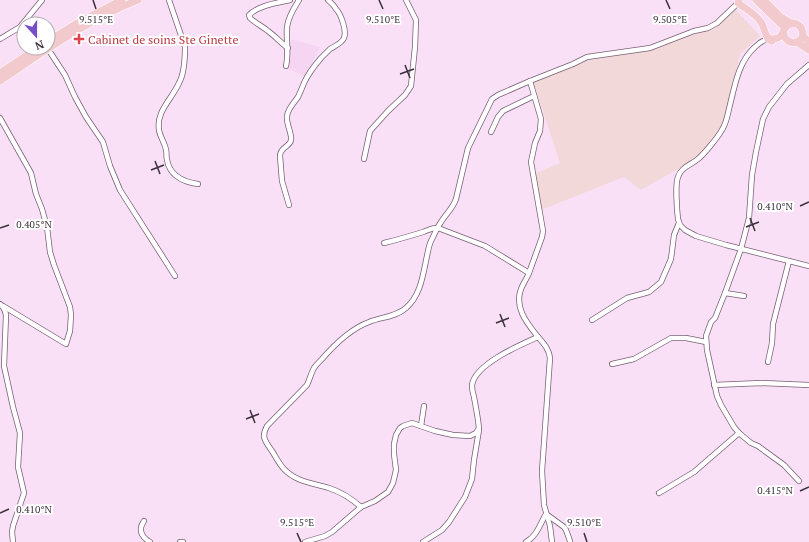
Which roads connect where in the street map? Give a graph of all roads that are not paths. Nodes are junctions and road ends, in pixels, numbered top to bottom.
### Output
1 (42, 0) edge
2 (122, 0) edge
3 (138, 0) edge
4 (169, 0) edge
5 (290, 0) edge
6 (299, 0) edge
7 (328, 0) edge
8 (406, 0) edge
9 (756, 0) edge
10 (764, 0) edge
11 (738, 2) edge
12 (786, 28) junction
13 (802, 36) junction
14 (0, 39) edge
15 (56, 39) edge
16 (768, 39) junction
17 (786, 39) junction
18 (56, 41) edge
19 (796, 42) junction
20 (809, 42) edge
21 (288, 48) junction
22 (809, 50) edge
23 (26, 56) edge
24 (33, 56) edge
25 (54, 56) edge
26 (286, 66) dead end
27 (809, 66) edge
28 (0, 73) edge
29 (0, 81) edge
30 (530, 81) junction
31 (534, 96) junction
32 (0, 118) edge
33 (491, 132) dead end
34 (364, 159) dead end
35 (198, 184) dead end
36 (289, 205) dead end
37 (679, 223) junction
38 (438, 228) junction
39 (384, 243) dead end
40 (741, 249) junction
41 (789, 260) junction
42 (809, 266) edge
43 (529, 273) junction
44 (175, 276) dead end
45 (725, 293) junction
46 (744, 296) dead end
47 (1, 305) edge
48 (592, 320) dead end
49 (538, 337) junction
50 (706, 342) junction
51 (768, 362) dead end
52 (612, 364) dead end
53 (714, 385) junction
54 (809, 385) edge
55 (424, 406) dead end
56 (421, 426) junction
57 (479, 428) junction
58 (739, 433) junction
59 (799, 481) dead end
60 (659, 493) dead end
61 (361, 507) junction
62 (546, 514) junction
63 (144, 521) dead end
64 (570, 541) dead end
65 (13, 542) edge
66 (150, 542) edge
67 (180, 542) edge
68 (183, 542) edge
69 (305, 542) edge
70 (423, 542) edge
71 (526, 542) edge
72 (552, 542) edge

1 - 14 street
2 - 15 highway
3 - 18 highway
4 - 35 street
5 - 21 street
6 - 21 street
7 - 36 street
8 - 34 street
9 - 12 highway
10 - 12 highway
11 - 16 highway
11 - 30 street
12 - 13 highway
12 - 16 highway
12 - 17 highway
13 - 19 highway
13 - 20 highway
16 - 17 highway
16 - 37 street
17 - 19 highway
19 - 22 highway
21 - 26 street
23 - 28 highway
24 - 29 highway
25 - 44 street
27 - 40 street
30 - 31 street
30 - 38 street
31 - 33 street
31 - 43 street
32 - 47 street
37 - 40 street
37 - 48 street
38 - 39 street
38 - 43 street
38 - 61 street
40 - 41 street
40 - 45 street
41 - 42 street
41 - 51 street
43 - 49 street
45 - 46 street
45 - 50 street
47 - 65 street
49 - 57 street
49 - 62 street
50 - 52 street
50 - 53 street
53 - 54 street
53 - 58 street
55 - 56 street
56 - 57 street
56 - 61 street
57 - 70 street
58 - 59 street
58 - 60 street
61 - 69 street
62 - 64 street
62 - 71 street
62 - 72 street
63 - 66 street
67 - 68 street

